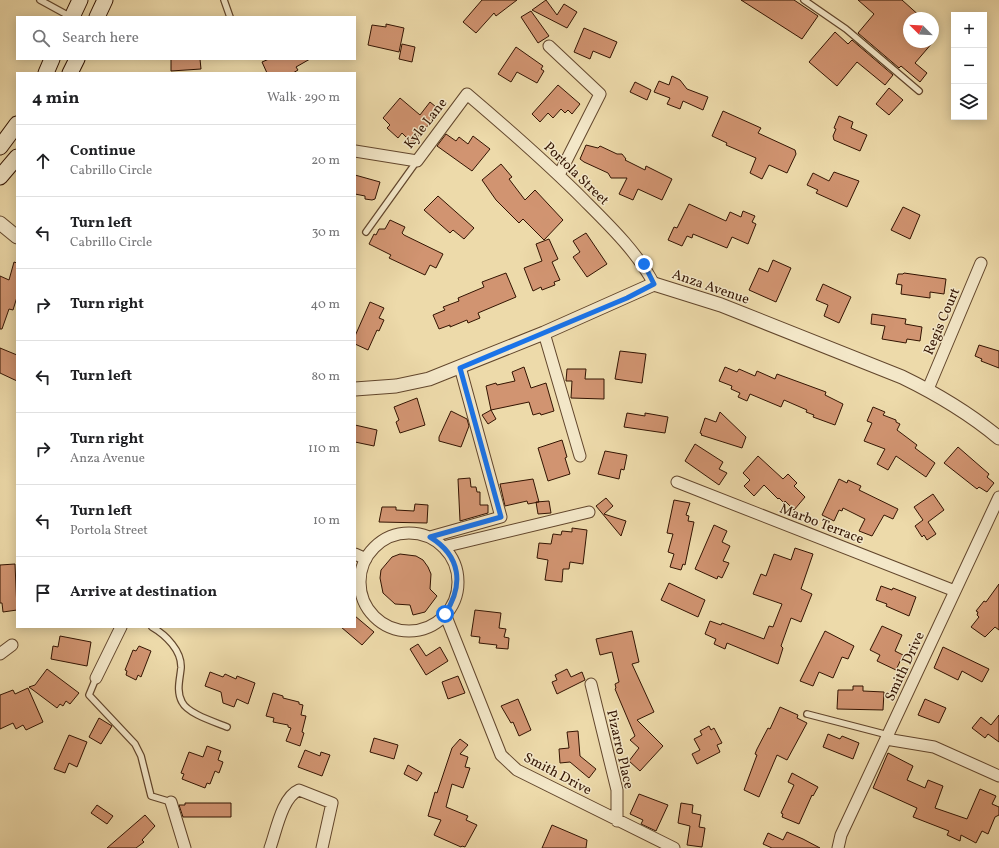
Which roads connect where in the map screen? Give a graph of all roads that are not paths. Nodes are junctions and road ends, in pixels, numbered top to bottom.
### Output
1 (40, 0) edge
2 (80, 0) edge
3 (105, 0) edge
4 (224, 0) edge
5 (804, 0) edge
6 (70, 16) edge
7 (72, 16) edge
8 (97, 16) edge
9 (230, 16) edge
10 (549, 46) dead end
11 (52, 60) edge
12 (76, 60) edge
13 (46, 72) edge
14 (70, 72) edge
15 (919, 91) dead end
16 (467, 94) joint
17 (16, 125) edge
18 (0, 147) edge
19 (356, 151) edge
20 (16, 158) edge
21 (417, 161) junction
22 (559, 175) junction
23 (0, 177) edge
24 (0, 223) edge
25 (366, 232) dead end
26 (16, 236) edge
27 (981, 264) dead end
28 (654, 284) junction
29 (544, 333) junction
30 (460, 368) junction
31 (356, 389) edge
32 (928, 390) junction
33 (999, 438) edge
34 (580, 456) dead end
35 (677, 482) dead end
36 (999, 497) edge
37 (589, 512) dead end
38 (430, 537) junction
39 (443, 547) junction
40 (356, 554) edge
41 (366, 559) junction
42 (955, 592) junction
43 (445, 614) junction
44 (121, 628) edge
45 (154, 628) edge
46 (12, 645) dead end
47 (0, 654) edge
48 (96, 678) joint
49 (591, 684) dead end
50 (807, 714) dead end
51 (227, 727) dead end
52 (887, 737) junction
53 (999, 776) edge
54 (172, 802) joint
55 (617, 821) junction
56 (184, 848) edge
57 (270, 848) edge
58 (322, 848) edge
59 (674, 848) edge
60 (838, 848) edge

1 - 6 lane
2 - 7 main road
3 - 8 main road
4 - 9 lane
5 - 15 lane
10 - 22 street
11 - 13 main road
12 - 14 main road
16 - 21 street, Kyle Lane
16 - 22 street, Portola Street
17 - 18 main road
19 - 21 street, Kyle Lane
20 - 23 main road
21 - 25 lane
22 - 28 street, Portola Street
24 - 26 street
27 - 32 street, Regis Court
28 - 29 street, Anza Avenue
28 - 32 street, Anza Avenue
29 - 30 street, Anza Avenue
29 - 34 street
30 - 31 street, Anza Avenue
30 - 38 street
32 - 33 street, Anza Avenue
35 - 42 street, Marbo Terrace
36 - 42 street, Smith Drive
37 - 39 street
38 - 39 street
38 - 41 street
39 - 43 street
40 - 41 street
41 - 43 street
42 - 52 street, Smith Drive
43 - 55 street, Smith Drive
44 - 48 street
45 - 51 lane
46 - 47 street
48 - 54 lane
49 - 55 street, Pizarro Place
50 - 52 lane
52 - 53 street
52 - 60 street, Smith Drive
54 - 56 street
55 - 59 street, Smith Drive
57 - 58 street

